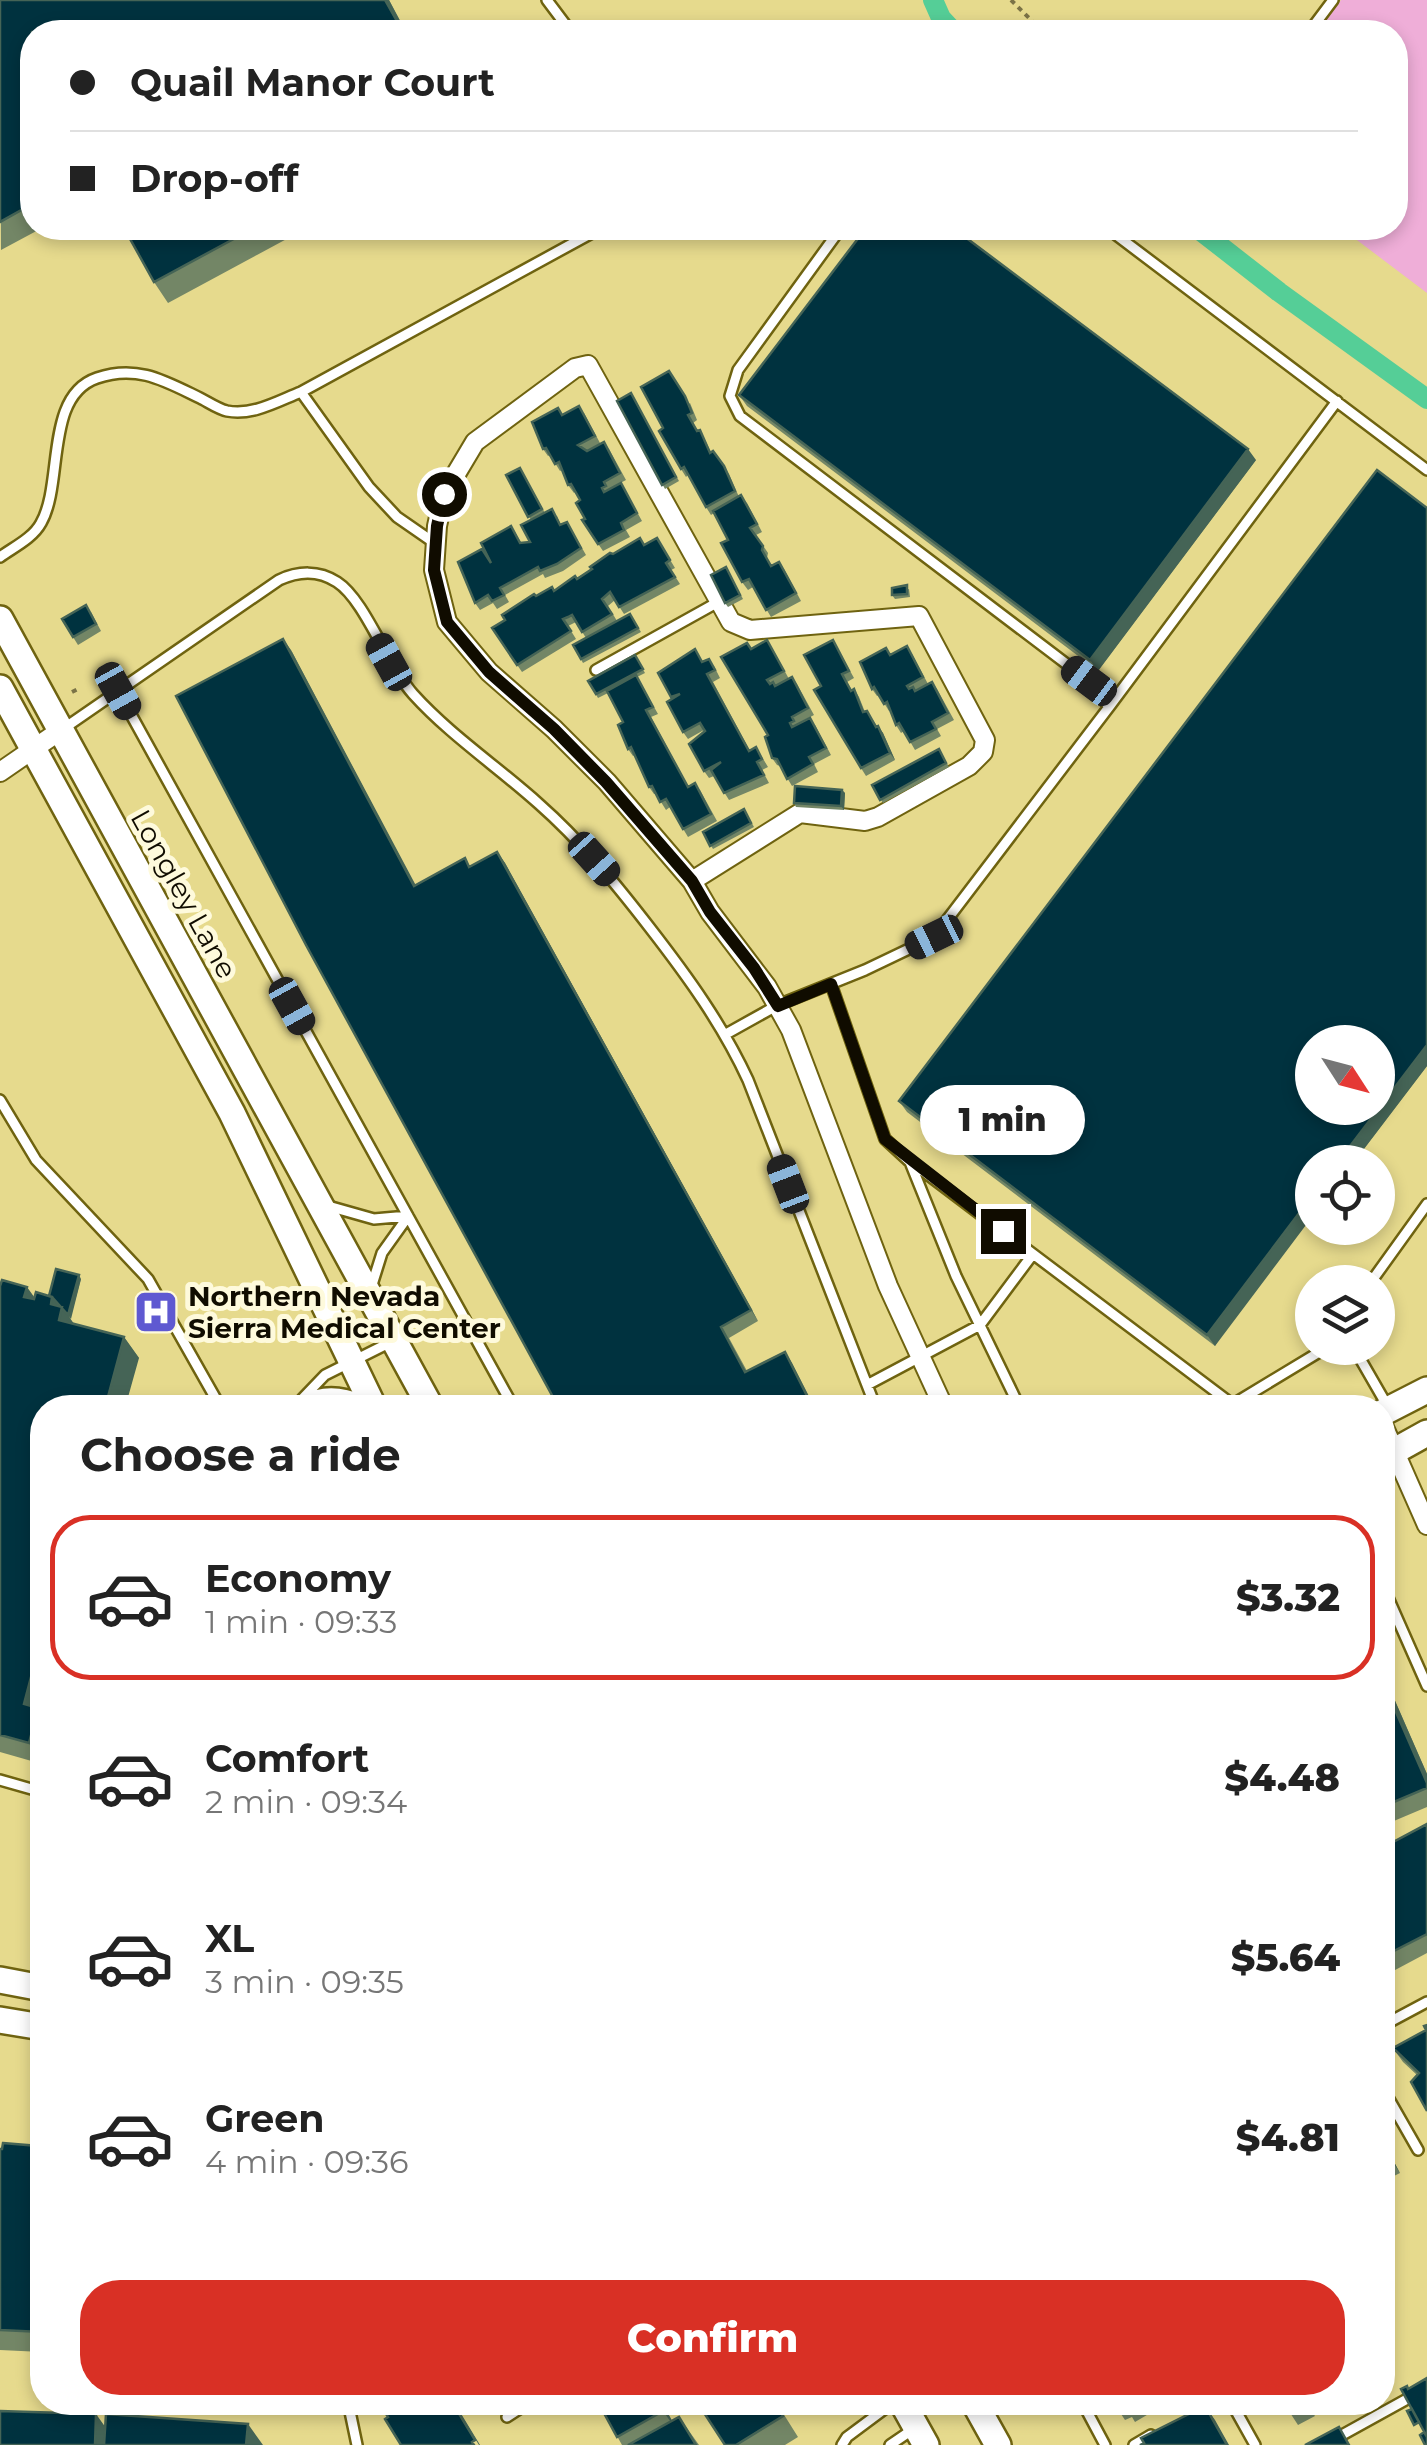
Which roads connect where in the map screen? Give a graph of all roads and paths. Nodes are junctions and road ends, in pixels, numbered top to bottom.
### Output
1 (1011, 0) edge
2 (1030, 20) edge
3 (579, 240) edge
4 (832, 240) edge
5 (1123, 240) edge
6 (301, 392) junction
7 (1337, 401) junction
8 (1427, 470) edge
9 (436, 544) junction
10 (0, 557) edge
11 (720, 601) junction
12 (0, 618) edge
13 (596, 670) dead end
14 (0, 688) edge
15 (80, 688) dead end
16 (118, 691) junction
17 (72, 692) dead end
18 (1109, 707) junction
19 (61, 730) junction
20 (33, 750) junction
21 (0, 772) edge
22 (692, 881) junction
23 (831, 984) junction
24 (778, 1006) junction
25 (726, 1034) junction
26 (0, 1100) edge
27 (5, 1121) edge
28 (910, 1162) junction
29 (316, 1199) junction
30 (1427, 1204) edge
31 (408, 1216) junction
32 (1034, 1254) junction
33 (1383, 1265) edge
34 (369, 1295) junction
35 (980, 1325) junction
36 (394, 1341) junction
37 (918, 1356) junction
38 (352, 1362) junction
39 (1298, 1365) edge
40 (1362, 1365) edge
41 (867, 1385) junction
42 (1427, 1390) edge
43 (213, 1395) edge
44 (306, 1395) edge
45 (313, 1395) edge
46 (352, 1395) edge
47 (368, 1395) edge
48 (424, 1395) edge
49 (507, 1395) edge
50 (871, 1395) edge
51 (938, 1395) edge
52 (1014, 1395) edge
53 (1216, 1395) edge
54 (1248, 1395) edge
55 (1376, 1395) edge
56 (1395, 1409) edge
57 (1427, 1433) edge
58 (1395, 1452) edge
59 (1395, 1466) edge
60 (1427, 1525) edge
61 (1395, 1613) edge
62 (1427, 1686) edge
63 (0, 1780) edge
64 (30, 1789) edge
65 (0, 1980) edge
66 (30, 1986) edge
67 (1427, 2002) edge
68 (1395, 2019) edge
69 (0, 2020) edge
70 (30, 2026) edge
71 (1395, 2110) edge
72 (1418, 2150) dead end
73 (1427, 2388) edge
74 (1395, 2406) edge
75 (351, 2415) edge
76 (510, 2415) edge
77 (877, 2415) edge
78 (981, 2415) edge
79 (1089, 2415) edge
80 (1188, 2415) edge
81 (1239, 2415) edge
82 (1378, 2415) edge
83 (507, 2417) dead end
84 (1180, 2420) edge
85 (1164, 2428) edge
86 (921, 2436) edge
87 (357, 2445) edge
88 (842, 2445) edge
89 (890, 2445) edge
90 (998, 2445) edge
91 (1105, 2445) edge
92 (1134, 2445) edge
93 (1255, 2445) edge
94 (1324, 2445) edge

1 - 2 path
3 - 6 lane
4 - 18 lane
5 - 7 lane
6 - 9 lane
6 - 10 lane
7 - 8 lane
7 - 18 lane
9 - 11 street
9 - 22 street
11 - 13 lane
11 - 22 street
12 - 19 main road, Longley Lane
14 - 20 main road
15 - 17 path
16 - 19 lane
16 - 25 lane
16 - 31 lane
18 - 23 lane
19 - 20 street
19 - 29 main road, Longley Lane
20 - 21 street
20 - 38 main road
22 - 24 street
23 - 24 lane
23 - 28 lane
24 - 25 lane
24 - 37 street
25 - 41 lane
26 - 27 lane
27 - 43 lane
28 - 32 lane
28 - 35 lane
29 - 31 lane
29 - 34 main road, Longley Lane
30 - 33 lane
31 - 34 lane
31 - 49 lane
32 - 35 lane
32 - 53 lane
34 - 36 main road, Longley Lane
35 - 37 lane
35 - 52 lane
36 - 38 lane
36 - 48 main road, Longley Lane
37 - 41 lane
37 - 51 street
38 - 44 lane
38 - 47 main road
39 - 54 lane
40 - 55 lane
41 - 50 lane
42 - 56 main road
45 - 46 lane
57 - 58 main road
59 - 60 street
61 - 62 lane
63 - 64 lane
65 - 66 main road
67 - 68 lane
69 - 70 main road
71 - 72 lane
73 - 74 lane
75 - 87 lane
76 - 83 lane
77 - 88 lane
78 - 90 main road
79 - 91 lane
80 - 84 lane
81 - 93 lane
82 - 94 lane
85 - 92 lane
86 - 89 lane

